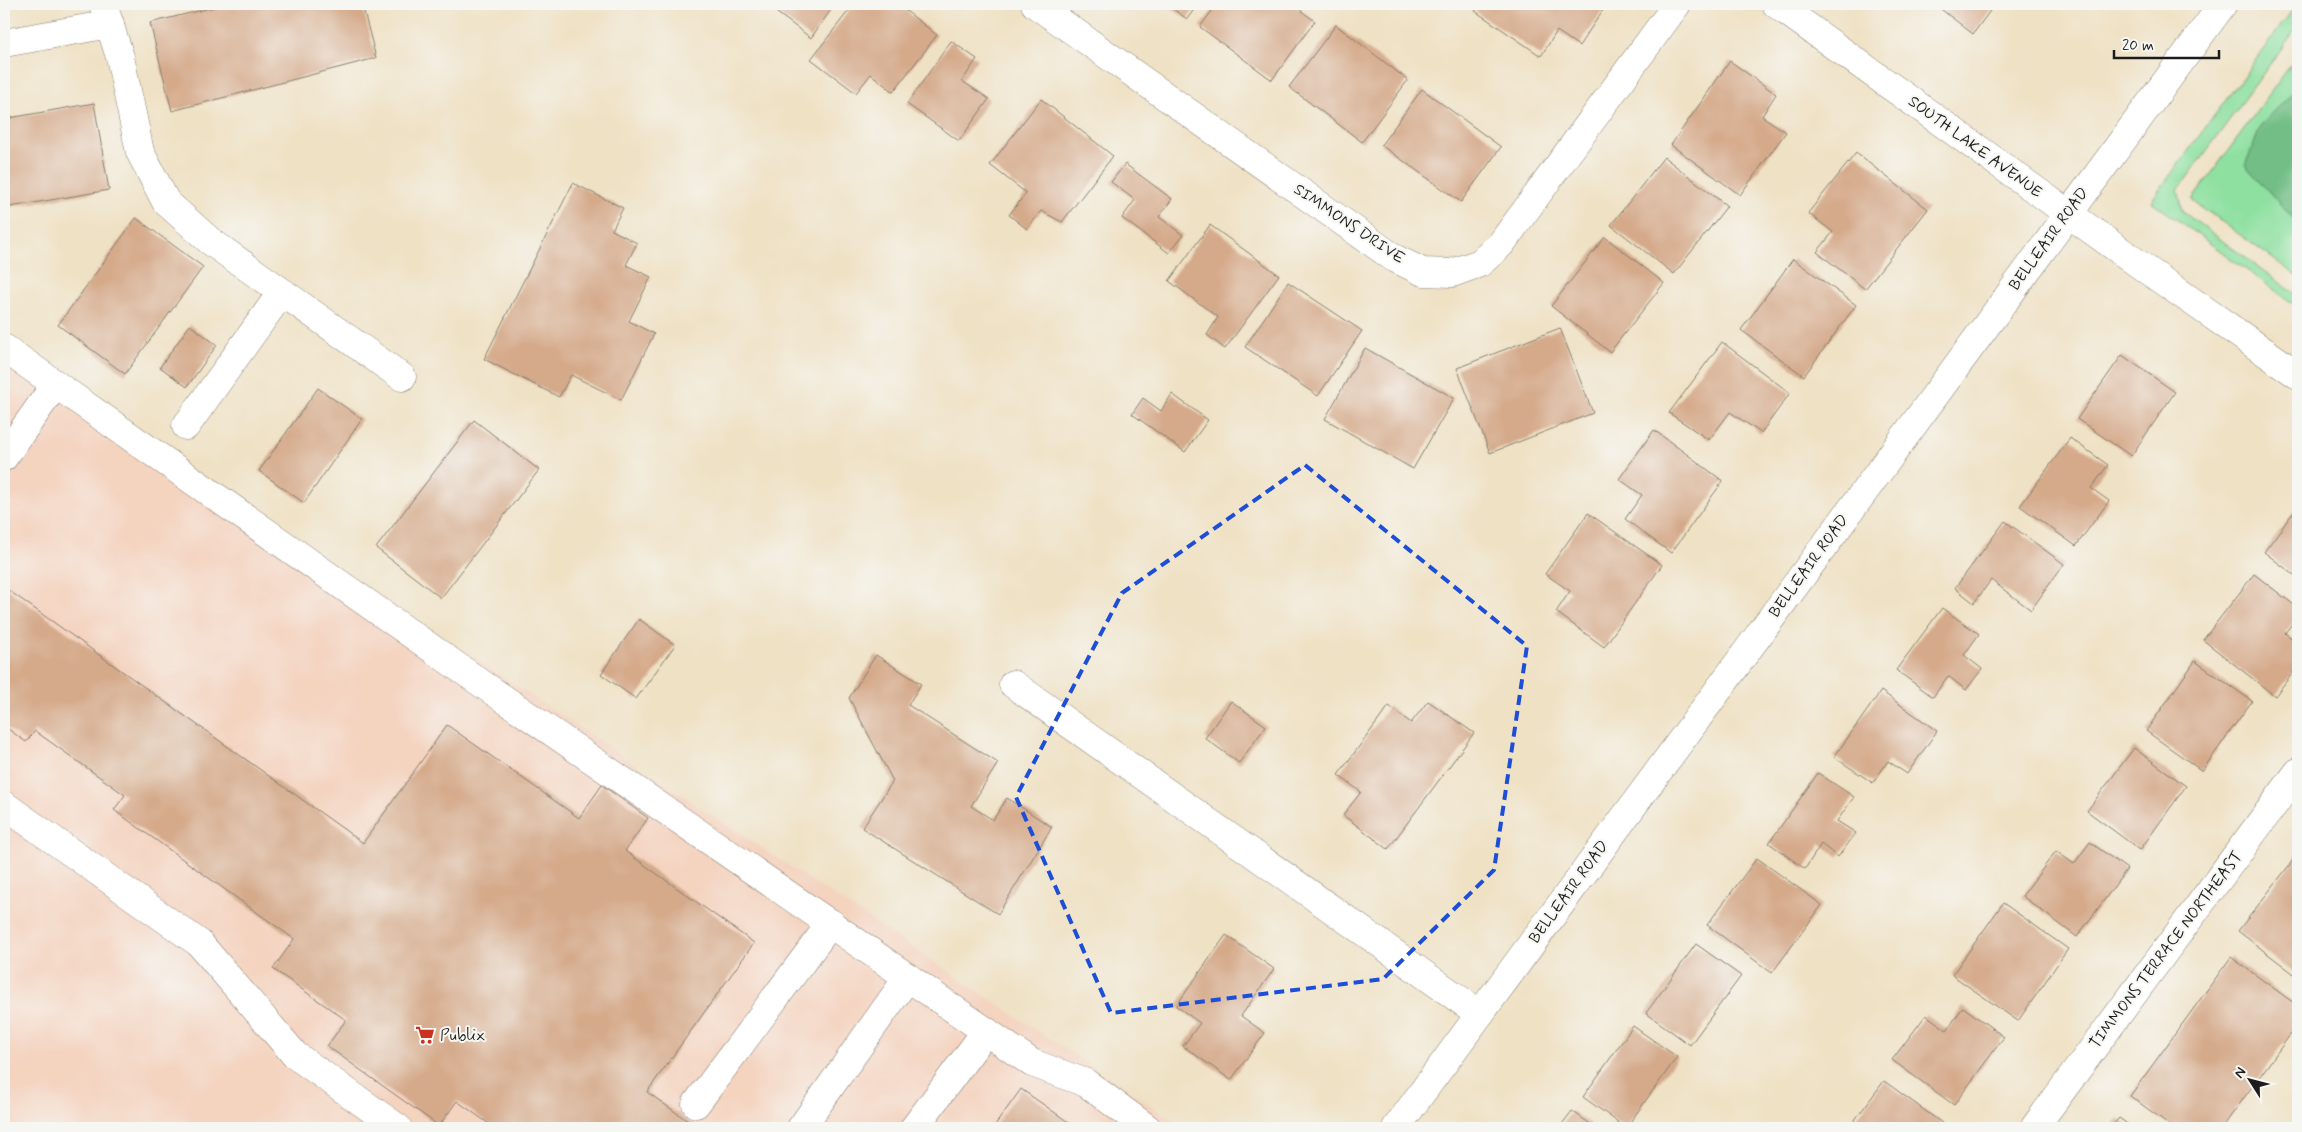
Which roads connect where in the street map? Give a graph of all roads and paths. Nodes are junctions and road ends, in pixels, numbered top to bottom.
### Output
1 (1035, 4) edge
2 (1677, 4) edge
3 (2223, 4) edge
4 (1794, 9) edge
5 (107, 14) edge
6 (4, 43) edge
7 (2068, 213) junction
8 (282, 292) junction
9 (4, 348) edge
10 (2298, 375) edge
11 (402, 377) dead end
12 (55, 385) junction
13 (186, 426) dead end
14 (4, 457) edge
15 (1013, 684) dead end
16 (2298, 772) edge
17 (4, 805) edge
18 (830, 924) junction
19 (908, 977) junction
20 (1480, 1014) junction
21 (986, 1030) junction
22 (696, 1104) dead end
23 (398, 1128) edge
24 (801, 1128) edge
25 (914, 1128) edge
26 (1147, 1128) edge
27 (1396, 1128) edge
28 (2034, 1128) edge

1 - 2 street, SIMMONS DRIVE
3 - 7 street, BELLEAIR ROAD
4 - 7 street, SOUTH LAKE AVENUE
5 - 6 street
5 - 8 street
7 - 10 street, SOUTH LAKE AVENUE
7 - 20 street, BELLEAIR ROAD
8 - 11 street
8 - 13 street
9 - 12 street
12 - 14 street
12 - 18 street
15 - 20 street
16 - 28 street, TIMMONS TERRACE NORTHEAST
17 - 23 street
18 - 19 street
18 - 22 street
19 - 21 street
19 - 24 street
20 - 27 street, BELLEAIR ROAD
21 - 25 street
21 - 26 street

